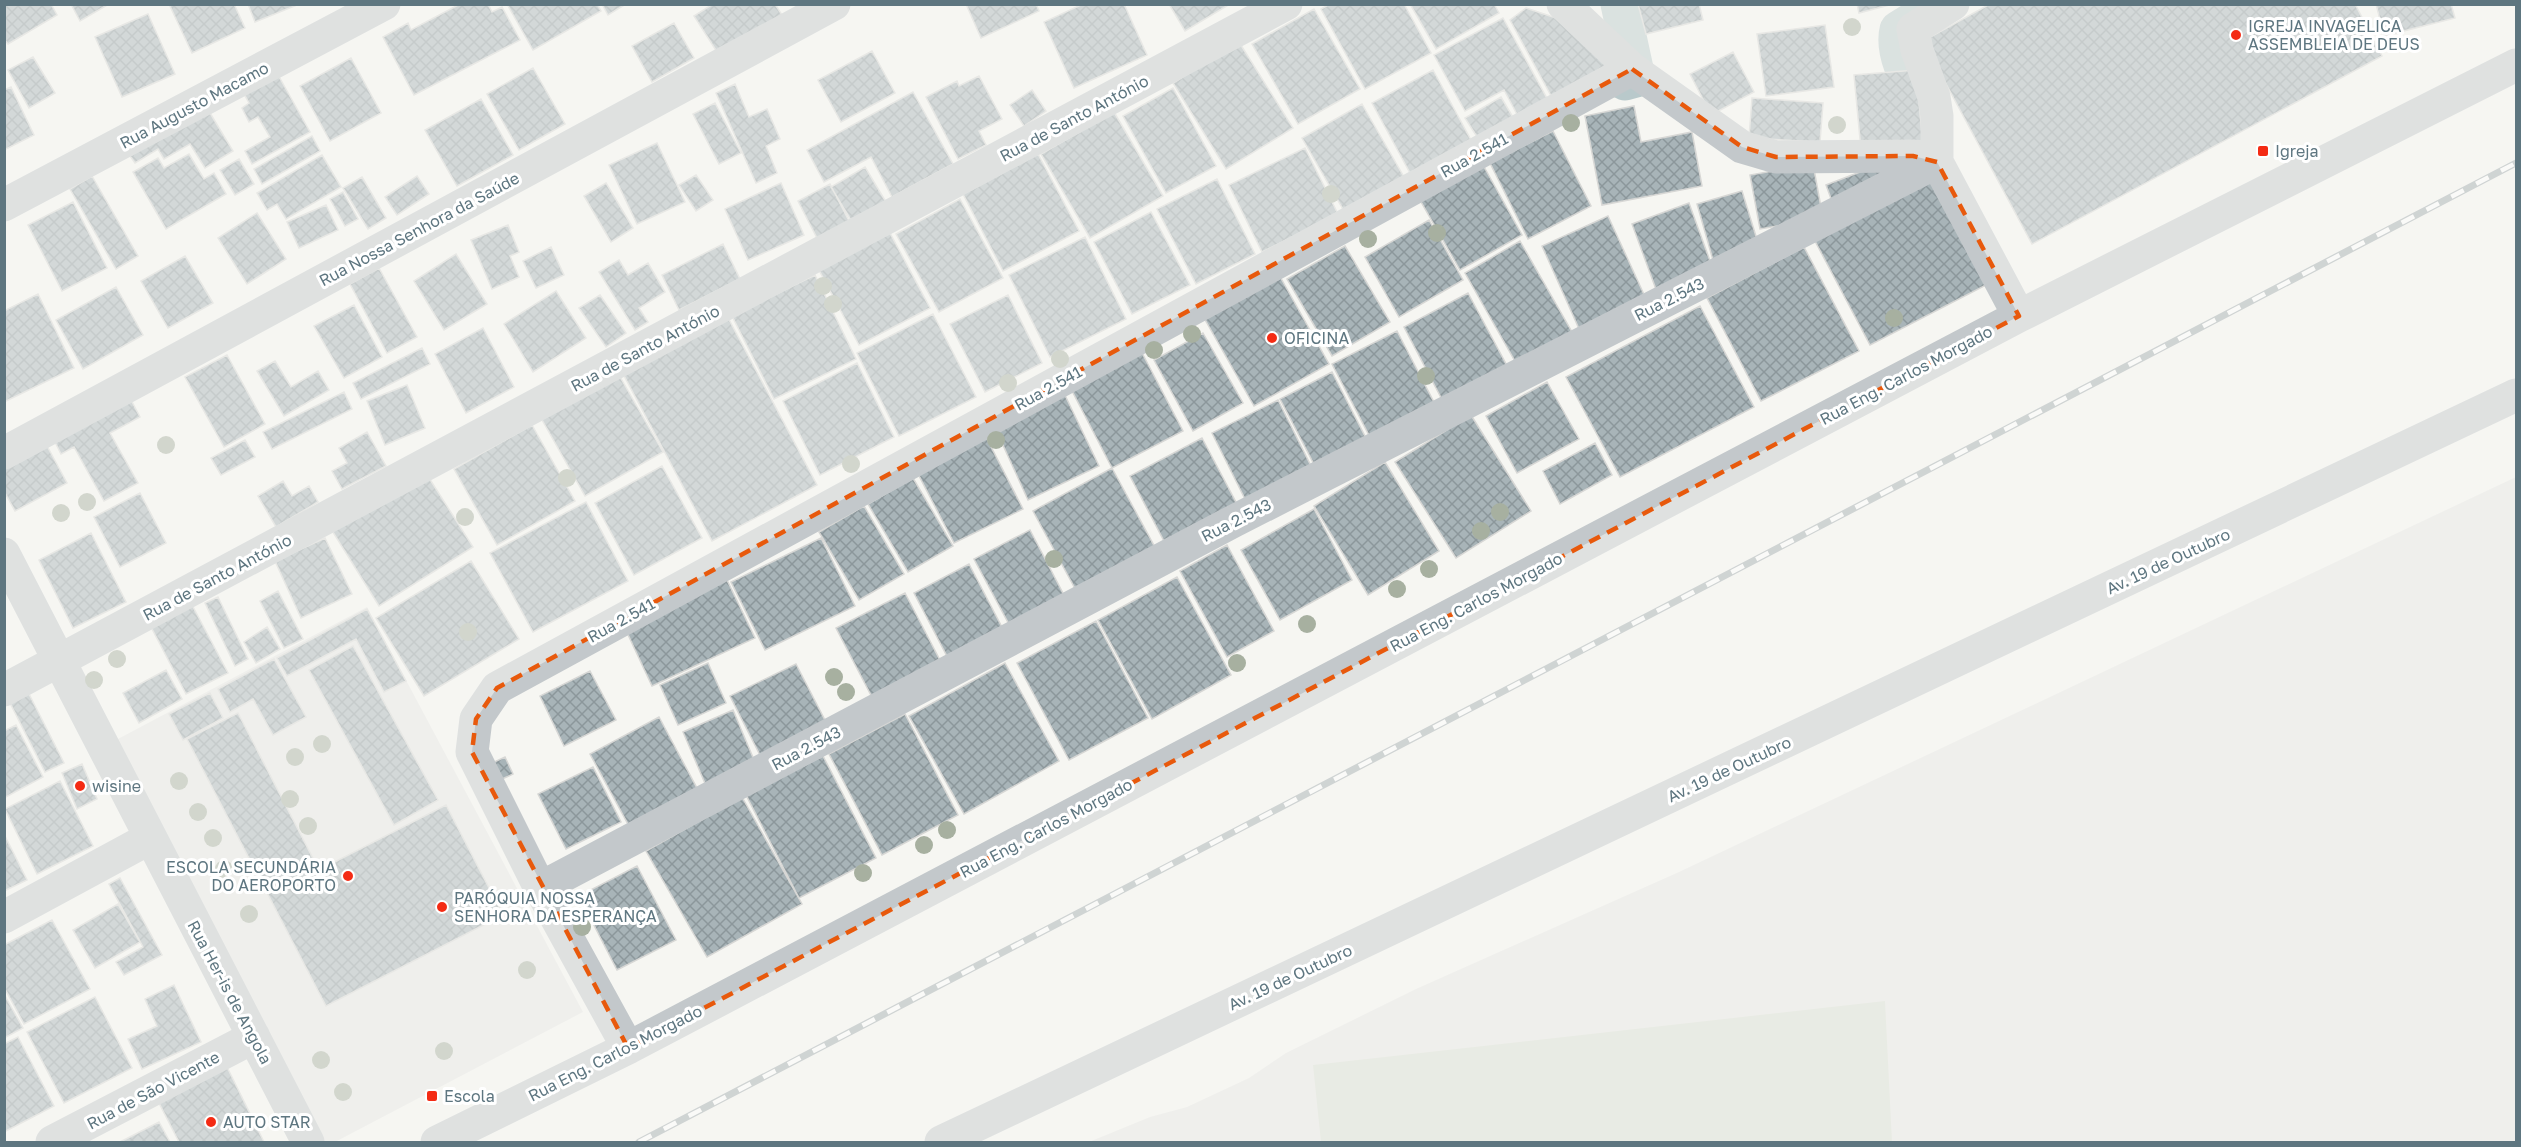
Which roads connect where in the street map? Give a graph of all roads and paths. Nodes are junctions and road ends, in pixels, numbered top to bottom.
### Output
1 (384, 4) edge
2 (834, 4) edge
3 (1286, 4) edge
4 (1563, 4) edge
5 (1953, 4) edge
6 (2517, 64) edge
7 (1632, 69) junction
8 (1937, 162) junction
9 (4, 205) edge
10 (2019, 316) junction
11 (2517, 395) edge
12 (4, 453) edge
13 (4, 554) edge
14 (59, 662) junction
15 (4, 690) edge
16 (150, 838) junction
17 (540, 888) junction
18 (4, 917) edge
19 (254, 1037) junction
20 (628, 1048) junction
21 (52, 1143) edge
22 (308, 1143) edge
23 (437, 1143) edge
24 (941, 1143) edge

1 - 9 street, Rua Augusto Macamo
2 - 12 street, Rua Nossa Senhora da Saúde
3 - 14 street, Rua de Santo António
4 - 7 street
5 - 8 street
6 - 10 street, Rua Eng. Carlos Morgado
7 - 8 street
7 - 17 street, Rua 2.541
8 - 10 street
8 - 17 street, Rua 2.543
10 - 20 street, Rua Eng. Carlos Morgado
11 - 24 street, Av. 19 de Outubro
13 - 14 street, Rua Her-is de Angola
14 - 15 street, Rua de Santo António
14 - 16 street, Rua Her-is de Angola
16 - 18 street
16 - 19 street, Rua Her-is de Angola
17 - 20 street
19 - 21 street, Rua de São Vicente
19 - 22 street, Rua Her-is de Angola
20 - 23 street, Rua Eng. Carlos Morgado

